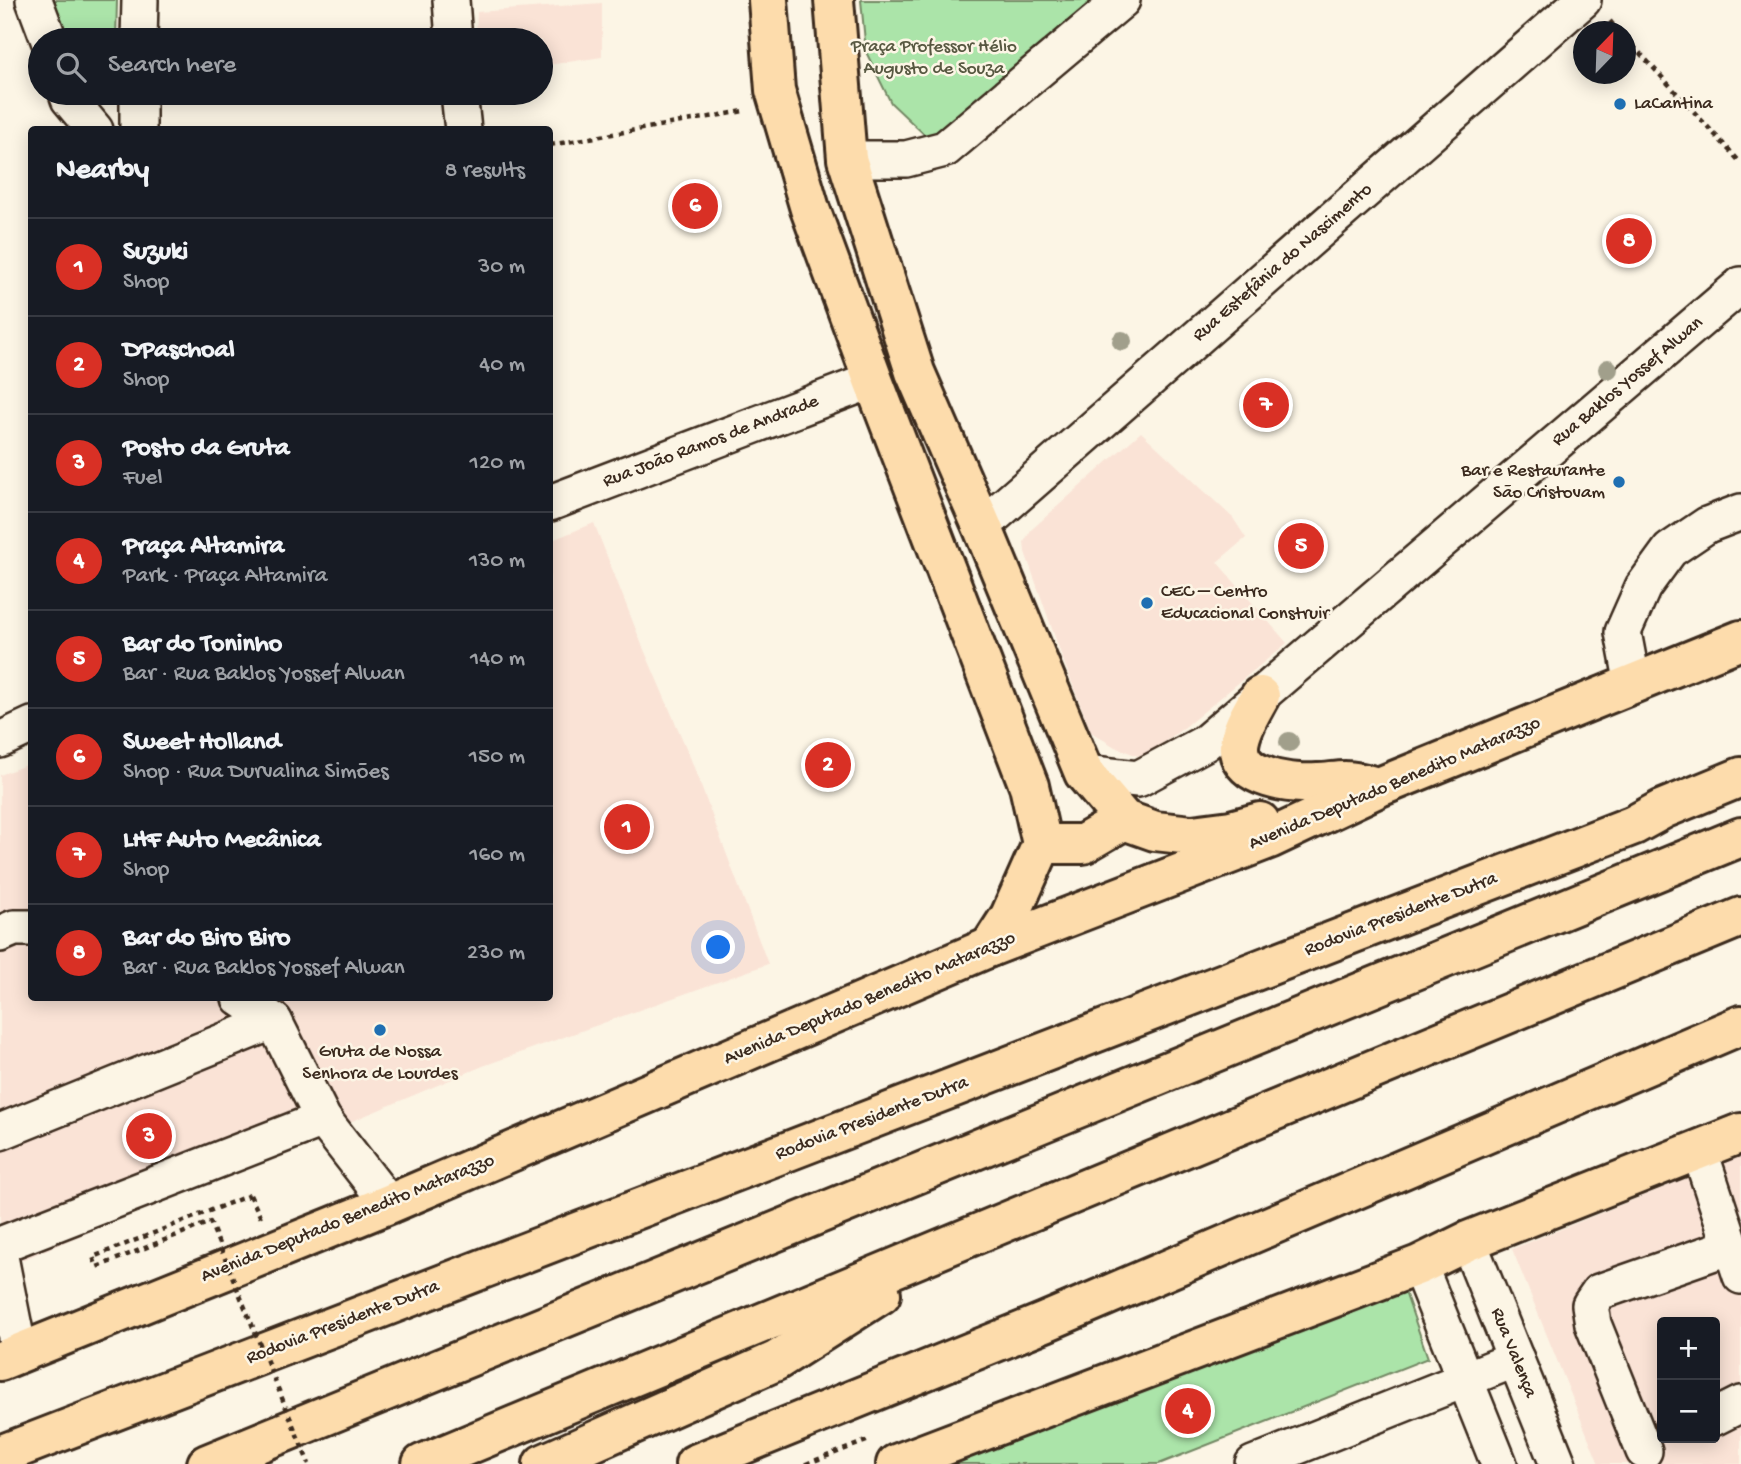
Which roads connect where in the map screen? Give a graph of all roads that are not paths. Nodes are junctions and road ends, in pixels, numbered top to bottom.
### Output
1 (34, 0) edge
2 (139, 0) edge
3 (451, 0) edge
4 (768, 0) edge
5 (834, 0) edge
6 (1122, 0) edge
7 (1583, 0) edge
8 (44, 28) edge
9 (139, 28) edge
10 (453, 28) edge
11 (74, 105) edge
12 (138, 105) edge
13 (460, 105) edge
14 (92, 126) edge
15 (138, 126) edge
16 (463, 126) edge
17 (847, 159) junction
18 (1741, 285) edge
19 (873, 380) junction
20 (553, 492) edge
21 (1741, 512) edge
22 (982, 526) junction
23 (1741, 640) edge
24 (1633, 685) junction
25 (1260, 696) junction
26 (28, 728) edge
27 (0, 740) edge
28 (1741, 769) edge
29 (1084, 773) junction
30 (1741, 777) edge
31 (1379, 787) junction
32 (1663, 809) junction
33 (1124, 820) junction
34 (1741, 837) edge
35 (1042, 844) junction
36 (1741, 917) edge
37 (28, 928) edge
38 (0, 934) edge
39 (990, 947) junction
40 (244, 1001) edge
41 (274, 1021) junction
42 (1741, 1025) edge
43 (323, 1119) junction
44 (0, 1132) edge
45 (1741, 1133) edge
46 (1699, 1149) junction
47 (389, 1204) junction
48 (965, 1239) junction
49 (1468, 1241) junction
50 (0, 1244) edge
51 (0, 1257) edge
52 (1736, 1261) edge
53 (1419, 1265) junction
54 (9, 1356) edge
55 (1516, 1359) junction
56 (1466, 1380) junction
57 (1741, 1404) edge
58 (1720, 1414) edge
59 (887, 1450) edge
60 (1654, 1451) edge
61 (0, 1455) edge
62 (207, 1464) edge
63 (422, 1464) edge
64 (543, 1464) edge
65 (695, 1464) edge
66 (1253, 1464) edge
67 (1499, 1464) edge
68 (1558, 1464) edge

1 - 8 street
2 - 9 street
3 - 10 street
4 - 19 main road
5 - 17 main road
6 - 17 street
7 - 22 street, Rua Estefânia do Nascimento
11 - 14 street
12 - 15 street
13 - 16 street
17 - 22 main road
18 - 25 street, Rua Baklos Yossef Alwan
19 - 20 street, Rua João Ramos de Andrade
19 - 35 main road
21 - 24 street
22 - 29 main road
23 - 24 main road, Avenida Deputado Benedito Matarazzo
24 - 31 main road, Avenida Deputado Benedito Matarazzo
25 - 29 street, Rua Baklos Yossef Alwan
25 - 31 main road
26 - 27 street
28 - 32 main road
29 - 33 main road
30 - 32 main road, Rodovia Presidente Dutra
31 - 33 main road
31 - 39 main road, Avenida Deputado Benedito Matarazzo
32 - 61 main road, Rodovia Presidente Dutra
33 - 35 main road
34 - 62 main road
35 - 39 main road
36 - 48 main road
37 - 38 street
39 - 47 main road, Avenida Deputado Benedito Matarazzo
40 - 41 street
41 - 43 street
41 - 44 street
42 - 65 main road
43 - 47 street
43 - 50 street
45 - 46 main road
46 - 49 main road
46 - 52 street
47 - 54 main road, Avenida Deputado Benedito Matarazzo
48 - 63 main road
48 - 64 main road
49 - 53 main road
49 - 55 street, Rua Valença
51 - 54 street
52 - 60 street
53 - 56 street
53 - 59 main road
55 - 56 street
55 - 68 street, Rua Valença
56 - 66 street
56 - 67 street
57 - 58 street

